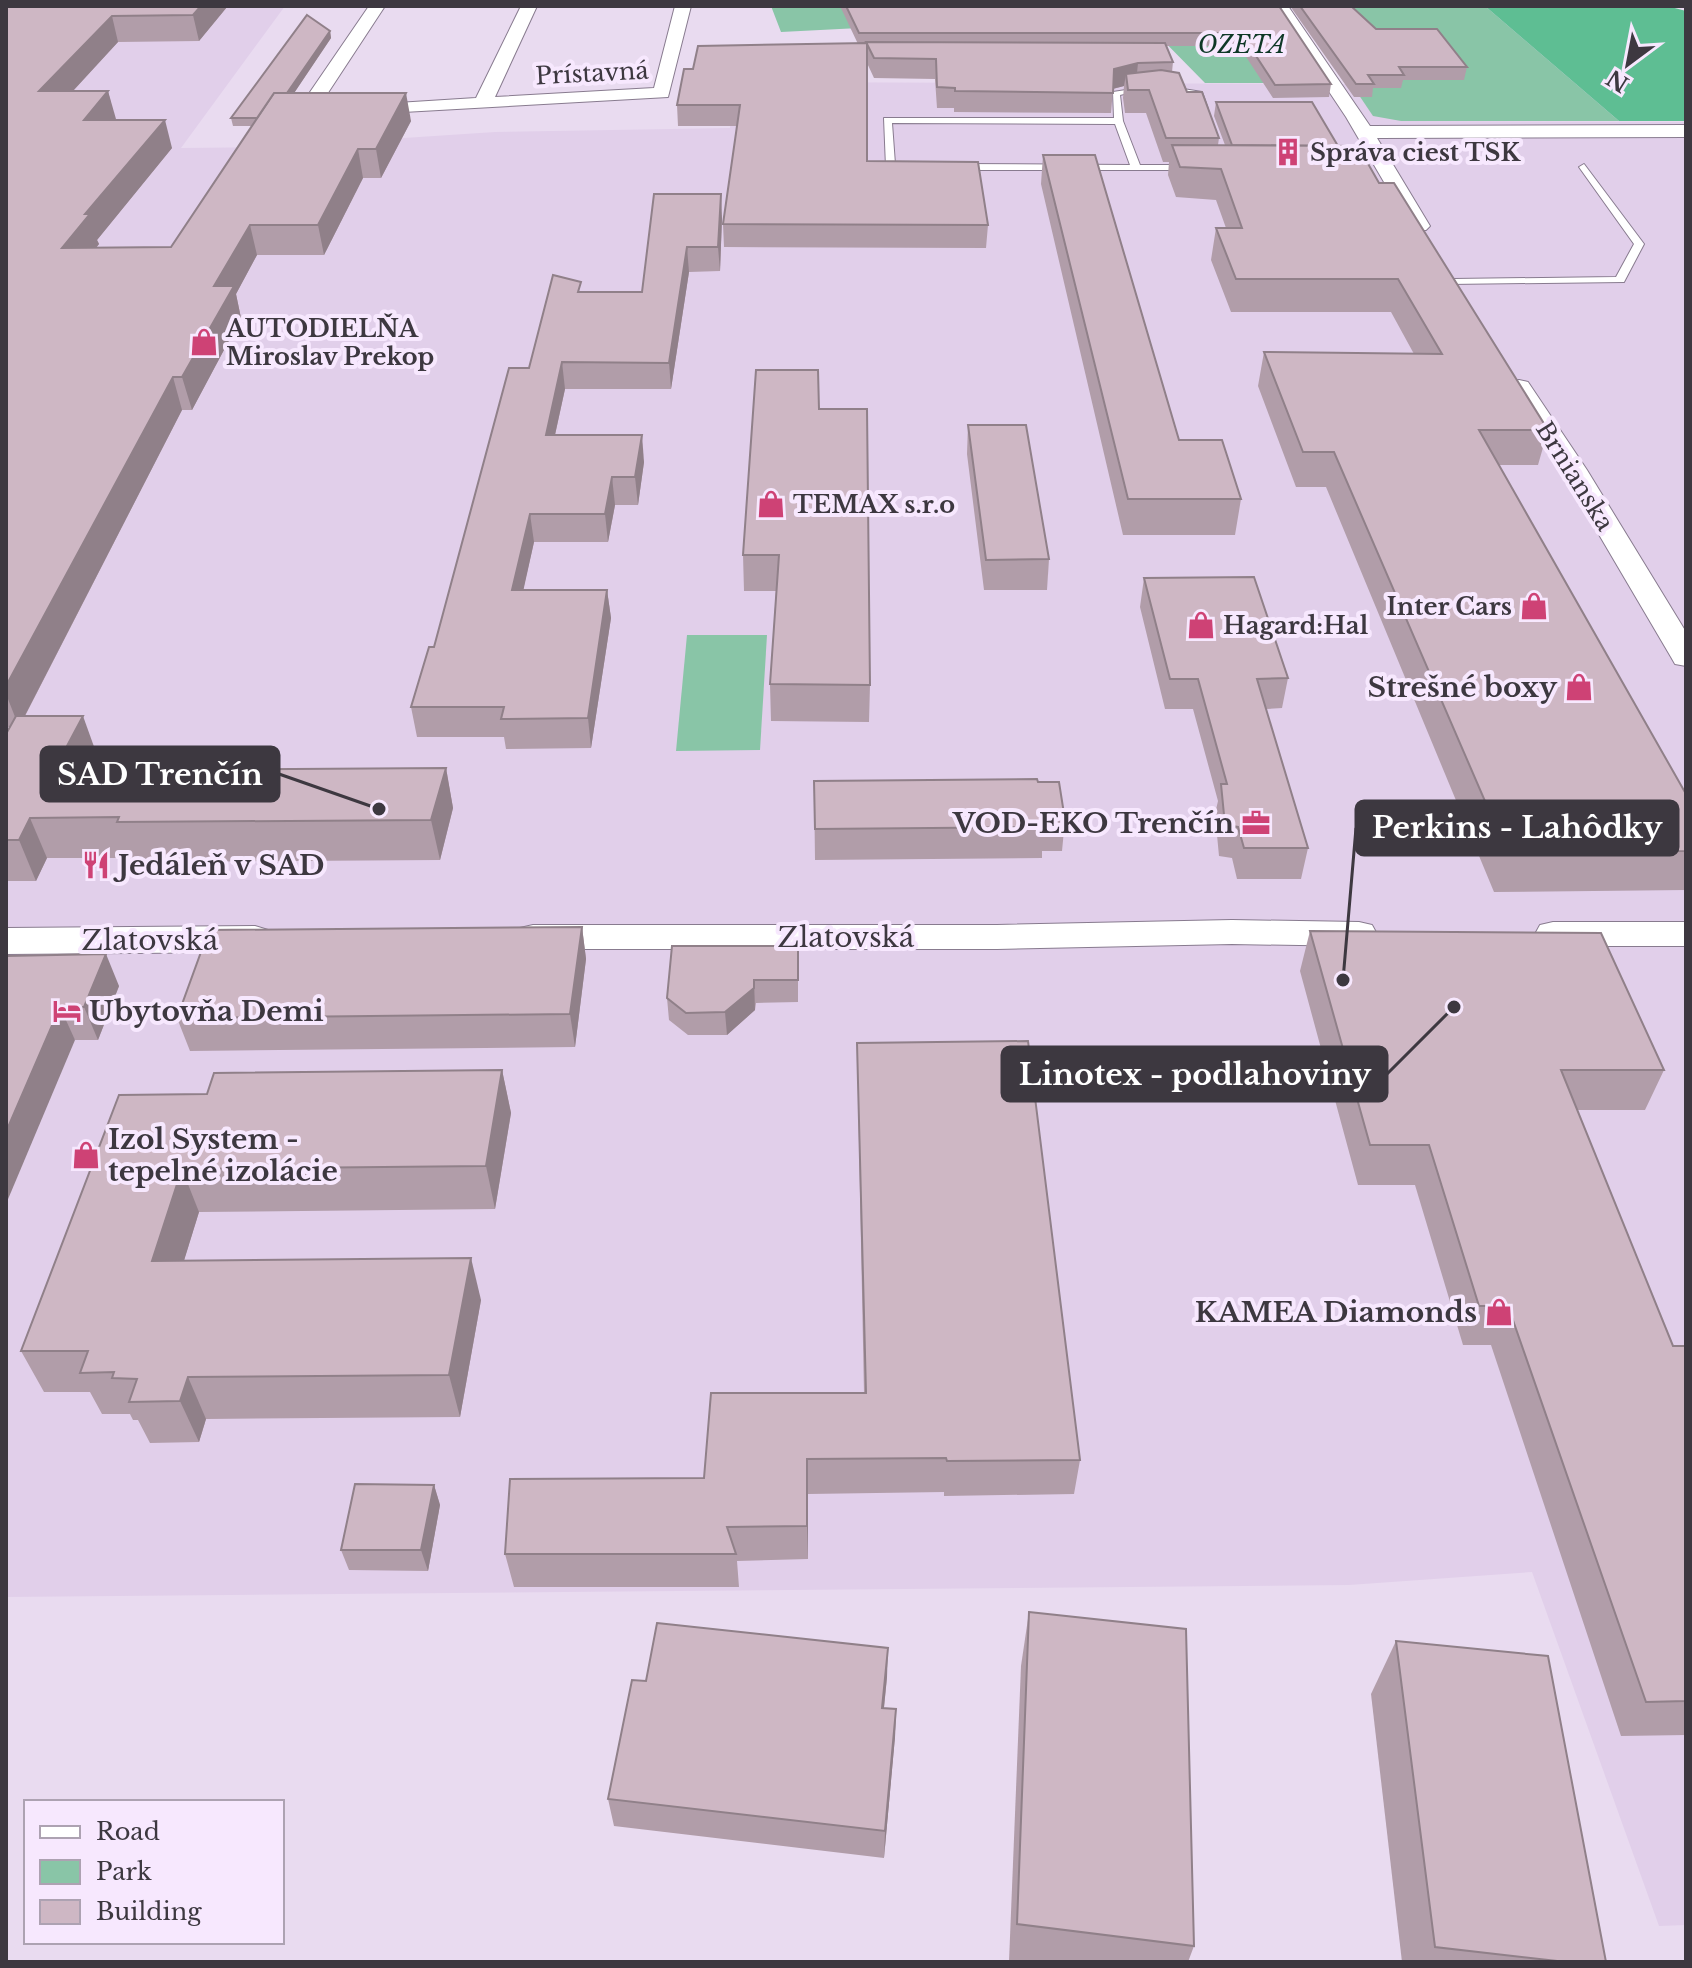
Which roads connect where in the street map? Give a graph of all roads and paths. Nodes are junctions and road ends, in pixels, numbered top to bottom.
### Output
1 (377, 6) edge
2 (529, 6) edge
3 (683, 6) edge
4 (1280, 6) edge
5 (483, 104) junction
6 (1119, 121) junction
7 (1210, 124) edge
8 (1686, 131) edge
9 (1363, 132) junction
10 (921, 167) edge
11 (952, 167) edge
12 (1584, 167) dead end
13 (1136, 168) junction
14 (1196, 168) edge
15 (1453, 282) junction
16 (1469, 308) edge
17 (1509, 371) edge
18 (1686, 657) edge
19 (1686, 934) edge
20 (1390, 935) edge
21 (1517, 935) edge
22 (496, 937) edge
23 (292, 939) edge
24 (6, 941) edge

1 - 5 street, Prístavná
2 - 5 street, Prístavná
3 - 5 street, Prístavná
4 - 9 street
6 - 7 lane
6 - 10 lane
6 - 13 lane
8 - 9 street
9 - 15 street
11 - 13 lane
12 - 15 lane
13 - 14 lane
15 - 16 street
17 - 18 street, Brnianska
19 - 21 street
20 - 22 street, Zlatovská
23 - 24 street, Zlatovská

